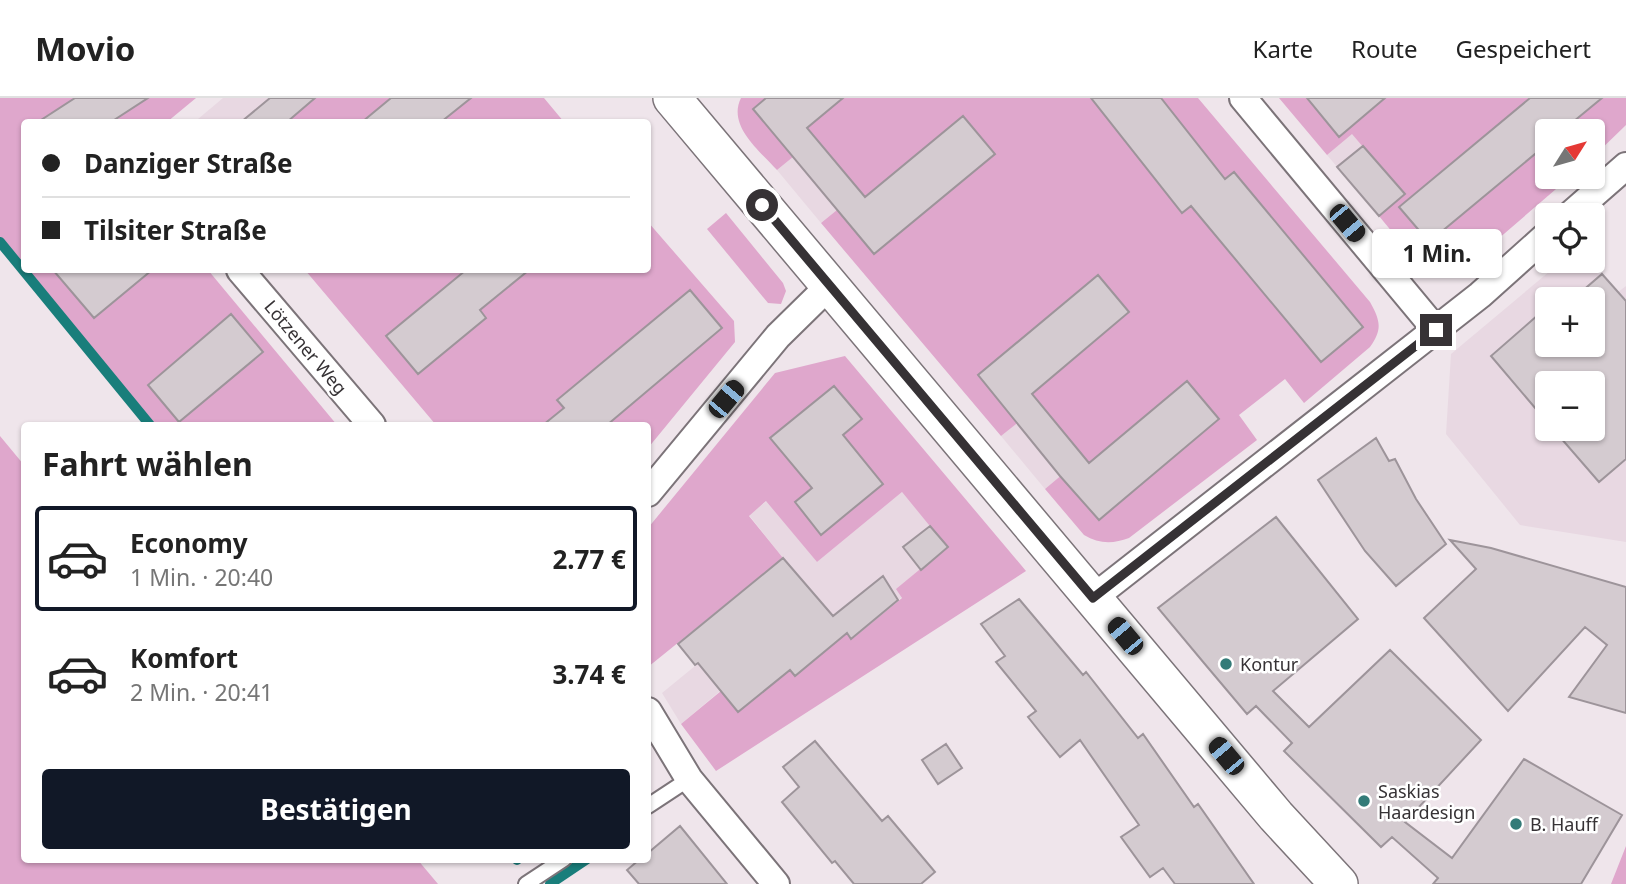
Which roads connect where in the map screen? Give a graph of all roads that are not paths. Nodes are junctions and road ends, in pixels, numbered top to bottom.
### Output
1 (1244, 98) edge
2 (679, 100) edge
3 (1626, 166) edge
4 (1584, 203) edge
5 (1535, 246) edge
6 (243, 273) edge
7 (830, 285) junction
8 (1436, 330) junction
9 (369, 422) edge
10 (651, 490) edge
11 (1093, 598) junction
12 (651, 716) edge
13 (690, 779) junction
14 (651, 804) edge
15 (558, 863) edge
16 (526, 884) edge
17 (776, 884) edge
18 (1339, 884) edge

1 - 8 street
2 - 7 street
3 - 4 street
5 - 8 street
6 - 9 street, Lötzener Weg
7 - 10 street
7 - 11 street
8 - 11 street
11 - 18 street
12 - 13 street
13 - 14 lane
13 - 17 street
15 - 16 lane

